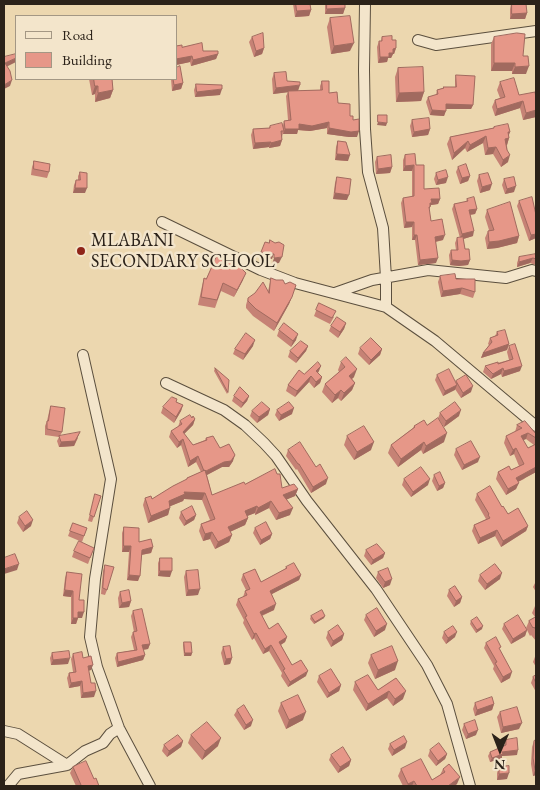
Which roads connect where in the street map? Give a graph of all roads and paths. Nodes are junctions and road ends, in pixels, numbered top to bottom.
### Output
1 (365, 4) edge
2 (536, 31) edge
3 (418, 40) dead end
4 (162, 222) dead end
5 (536, 271) edge
6 (386, 278) junction
7 (335, 293) junction
8 (386, 307) junction
9 (83, 354) dead end
10 (166, 383) dead end
11 (536, 426) edge
12 (119, 728) junction
13 (4, 730) edge
14 (67, 765) junction
15 (8, 786) edge
16 (150, 786) edge
17 (470, 786) edge

1 - 6 street
2 - 3 street
4 - 7 street
5 - 6 street
6 - 7 street
6 - 8 street
7 - 8 street
8 - 11 street
9 - 12 street
10 - 17 street
12 - 14 street
12 - 16 street
13 - 14 street
14 - 15 street

